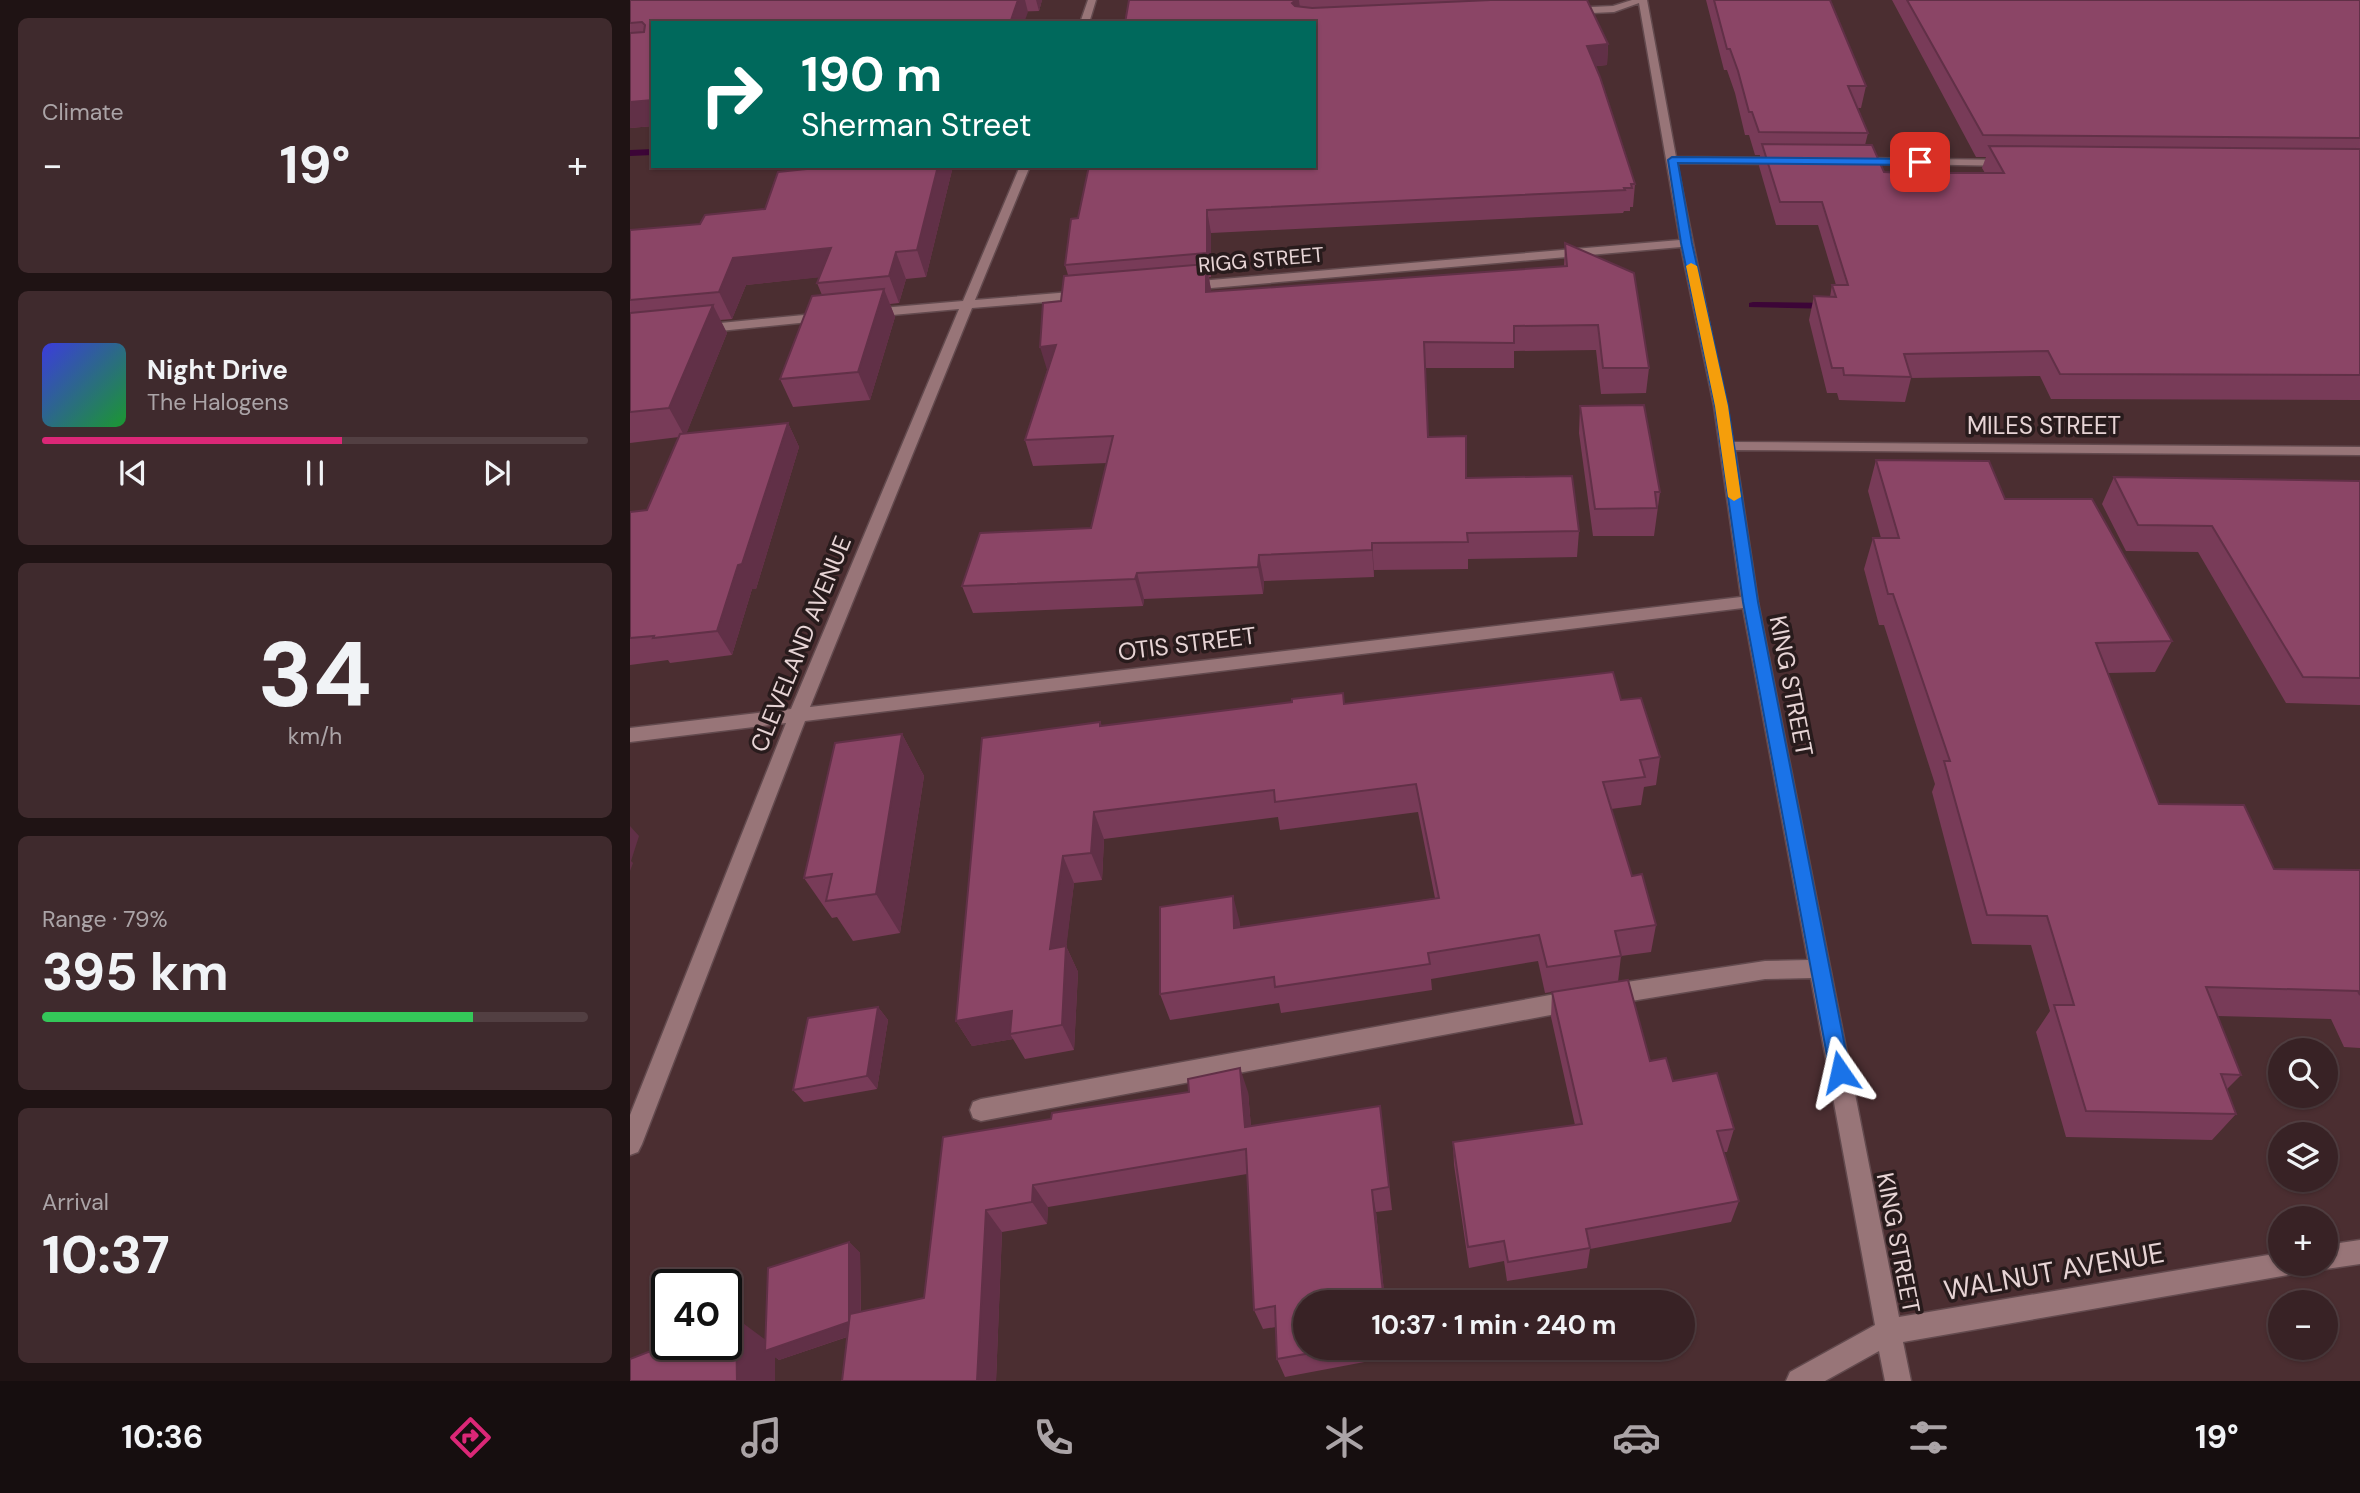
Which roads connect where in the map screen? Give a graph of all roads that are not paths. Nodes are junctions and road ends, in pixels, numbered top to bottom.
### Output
1 (1092, 0) edge
2 (1642, 0) edge
3 (1560, 11) edge
4 (1085, 21) edge
5 (1672, 160) junction
6 (1796, 161) edge
7 (1851, 161) edge
8 (2016, 163) edge
9 (1024, 168) edge
10 (1686, 243) junction
11 (1173, 287) edge
12 (1103, 293) edge
13 (968, 303) junction
14 (860, 314) edge
15 (833, 316) edge
16 (684, 330) edge
17 (1727, 446) junction
18 (2360, 451) edge
19 (1750, 602) junction
20 (799, 713) junction
21 (630, 735) edge
22 (1820, 969) junction
23 (981, 1110) dead end
24 (630, 1144) edge
25 (2360, 1252) edge
26 (2338, 1255) edge
27 (2268, 1268) edge
28 (1890, 1331) junction
29 (1799, 1381) edge
30 (1898, 1381) edge

1 - 4 street
2 - 3 street
2 - 5 street, KING STREET
5 - 6 street
5 - 10 street, KING STREET
7 - 8 street
9 - 13 street, CLEVELAND AVENUE
10 - 11 street, RIGG STREET
10 - 17 street, KING STREET
12 - 13 street
13 - 14 street
13 - 20 street, CLEVELAND AVENUE
15 - 16 street
17 - 18 street, MILES STREET
17 - 19 street, KING STREET
19 - 20 street, OTIS STREET
19 - 22 street, KING STREET
20 - 21 street, OTIS STREET
20 - 24 street, CLEVELAND AVENUE
22 - 23 street
22 - 28 street, KING STREET
25 - 26 street
27 - 28 street, WALNUT AVENUE
28 - 29 street, WALNUT AVENUE
28 - 30 street, KING STREET

